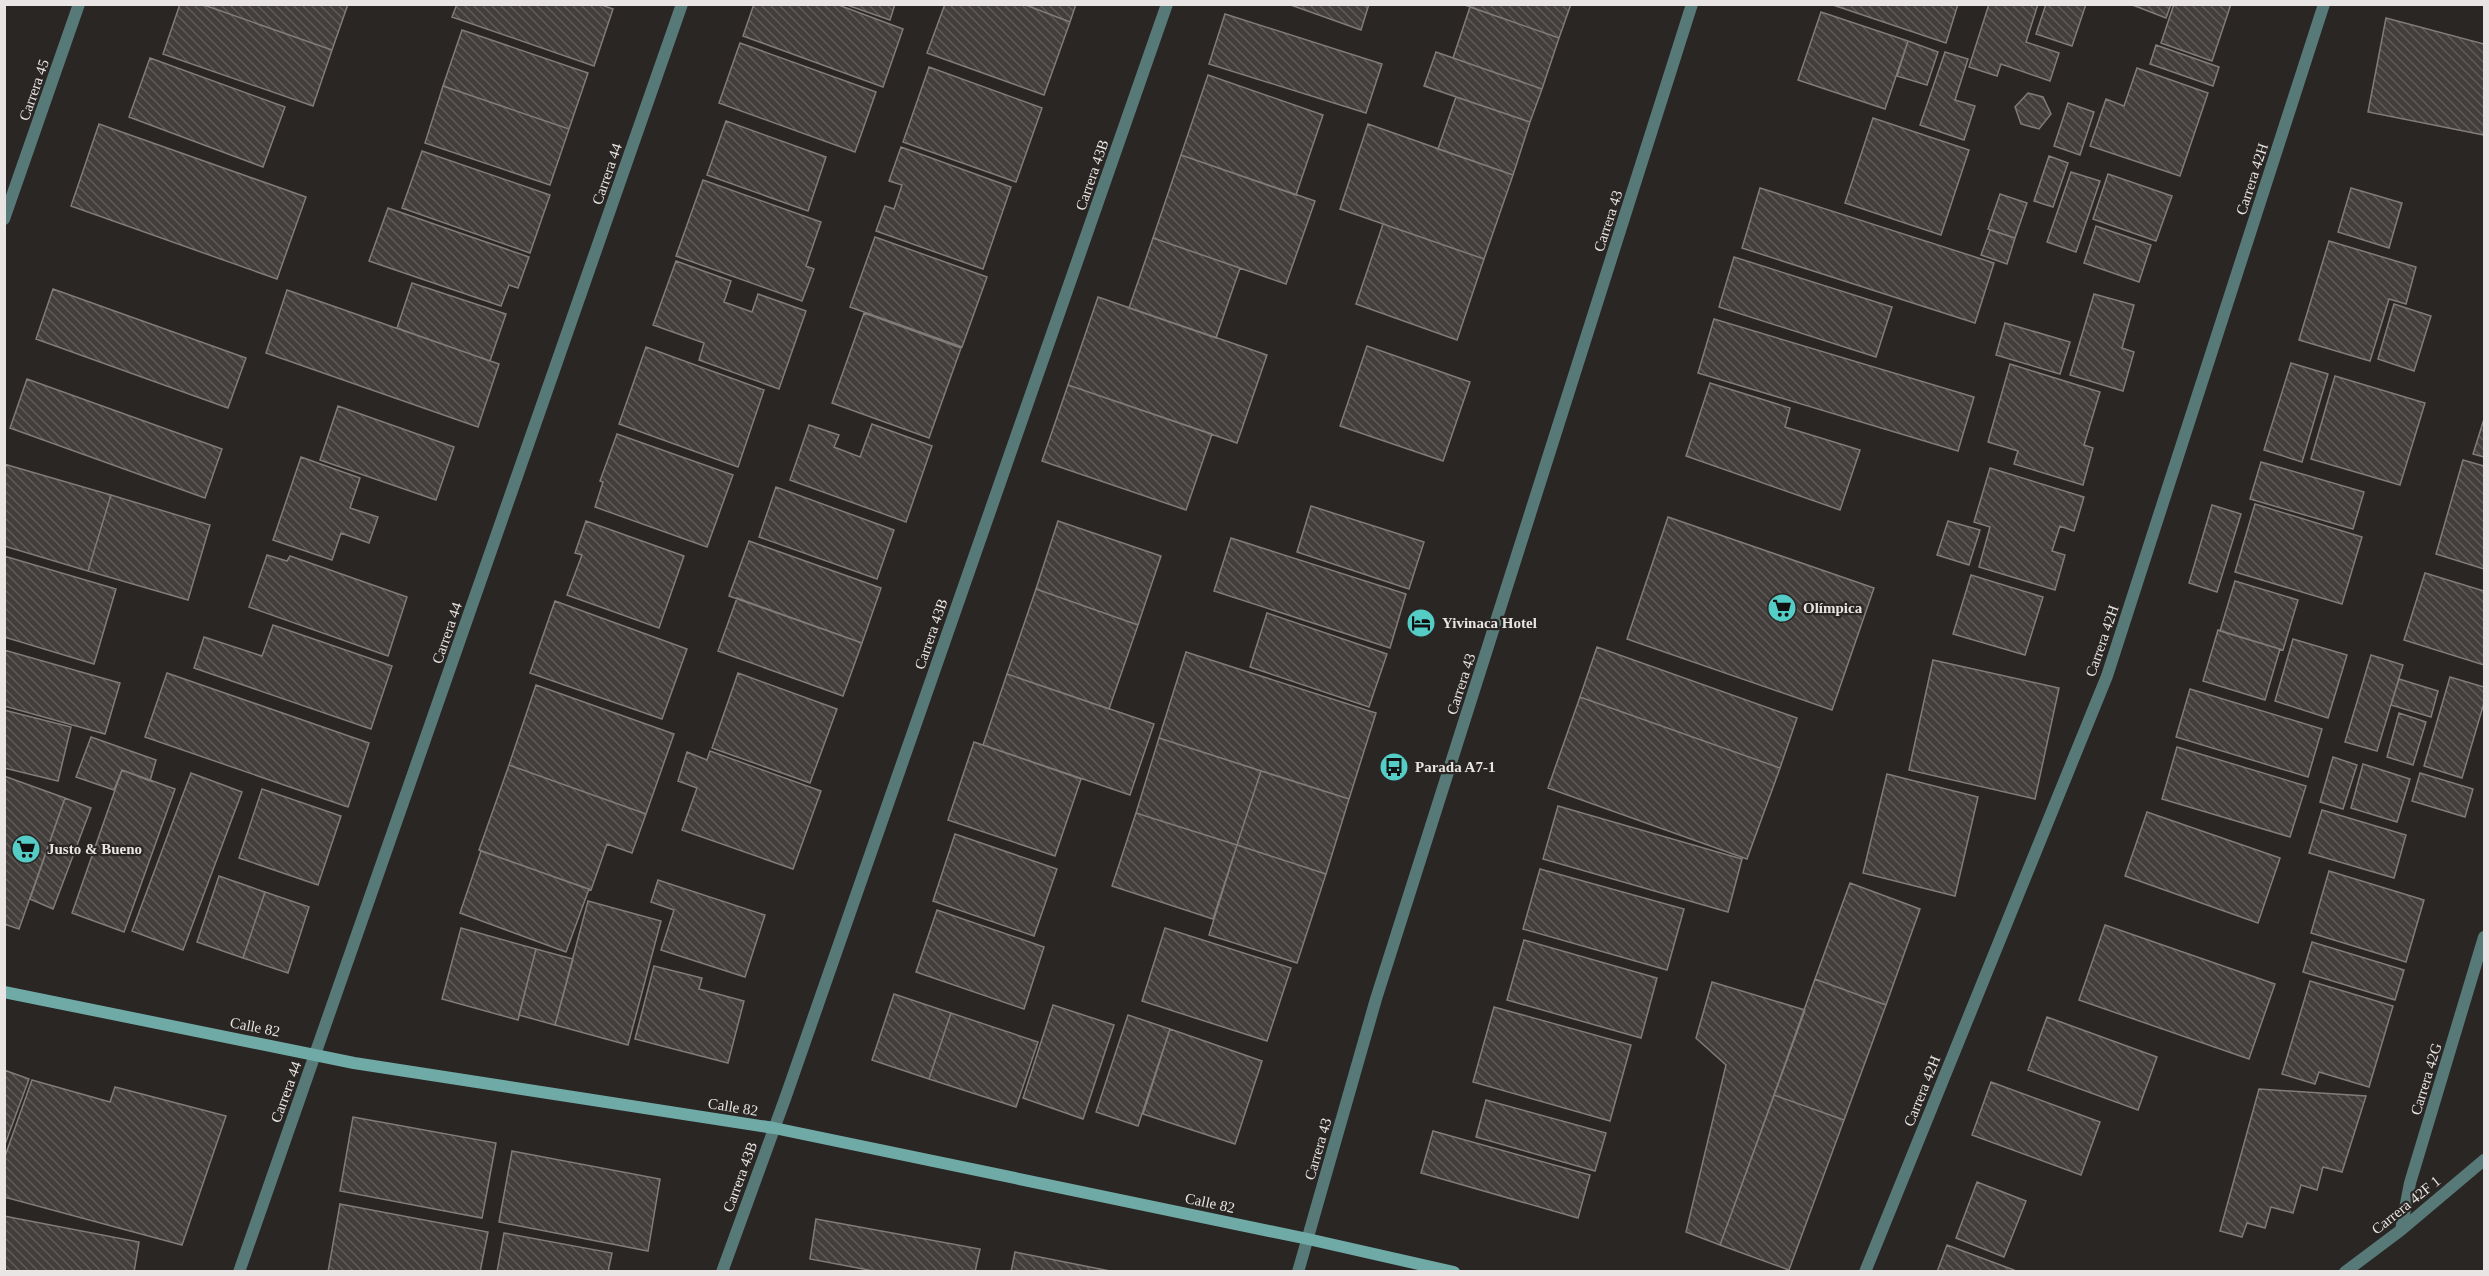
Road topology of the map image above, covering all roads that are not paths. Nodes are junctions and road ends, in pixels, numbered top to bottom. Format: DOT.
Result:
graph roads {
  1 [pos="79,4"];
  2 [pos="682,4"];
  3 [pos="1167,4"];
  4 [pos="1692,4"];
  5 [pos="2324,4"];
  6 [pos="4,219"];
  7 [pos="2484,937"];
  8 [pos="4,992"];
  9 [pos="315,1055"];
  10 [pos="774,1128"];
  11 [pos="2484,1160"];
  12 [pos="2401,1230"];
  13 [pos="1308,1239"];
  14 [pos="239,1272"];
  15 [pos="722,1272"];
  16 [pos="1298,1272"];
  17 [pos="1454,1272"];
  18 [pos="1864,1272"];
  19 [pos="2345,1272"];
  1 -- 6 [label="street, Carrera 45"];
  2 -- 9 [label="street, Carrera 44"];
  3 -- 10 [label="street, Carrera 43B"];
  4 -- 13 [label="street, Carrera 43"];
  5 -- 18 [label="street, Carrera 42H"];
  7 -- 12 [label="street, Carrera 42G"];
  8 -- 9 [label="main road, Calle 82"];
  9 -- 10 [label="main road, Calle 82"];
  9 -- 14 [label="street, Carrera 44"];
  10 -- 13 [label="main road, Calle 82"];
  10 -- 15 [label="street, Carrera 43B"];
  11 -- 12 [label="street, Carrera 42F 1"];
  12 -- 19 [label="street, Carrera 42F 1"];
  13 -- 16 [label="street, Carrera 43"];
  13 -- 17 [label="main road, Calle 82"];
}
